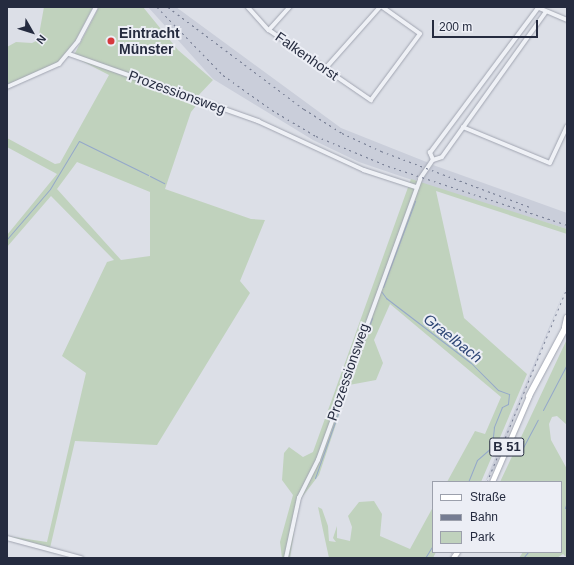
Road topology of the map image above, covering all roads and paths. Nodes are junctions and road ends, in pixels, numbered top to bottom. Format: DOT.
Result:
graph roads {
  1 [pos="96,7"];
  2 [pos="248,7"];
  3 [pos="290,7"];
  4 [pos="381,7"];
  5 [pos="538,7"];
  6 [pos="546,12"];
  7 [pos="567,20"];
  8 [pos="269,30"];
  9 [pos="69,54"];
  10 [pos="325,69"];
  11 [pos="7,87"];
  12 [pos="463,127"];
  13 [pos="567,127"];
  14 [pos="433,160"];
  15 [pos="416,187"];
  16 [pos="567,318"];
  17 [pos="566,326"];
  18 [pos="529,396"];
  19 [pos="492,481"];
  20 [pos="7,538"];
  21 [pos="81,558"];
  22 [pos="286,558"];
  1 -- 9 [label="street"];
  2 -- 8 [label="street, Falkenhorst"];
  3 -- 8 [label="street"];
  4 -- 10 [label="street"];
  4 -- 10 [label="street, Falkenhorst"];
  5 -- 6 [label="street"];
  5 -- 14 [label="street, Prozessionsweg"];
  6 -- 7 [label="street"];
  6 -- 12 [label="street, Prozessionsweg"];
  8 -- 10 [label="street, Falkenhorst"];
  9 -- 11 [label="street"];
  9 -- 15 [label="street, Prozessionsweg"];
  12 -- 13 [label="street"];
  12 -- 14 [label="street, Prozessionsweg"];
  14 -- 15 [label="street, Prozessionsweg"];
  15 -- 22 [label="street, Prozessionsweg"];
  16 -- 17 [label="highway"];
  17 -- 18 [label="highway, B 51"];
  18 -- 19 [label="main road, B 51"];
  20 -- 21 [label="street"];
}
